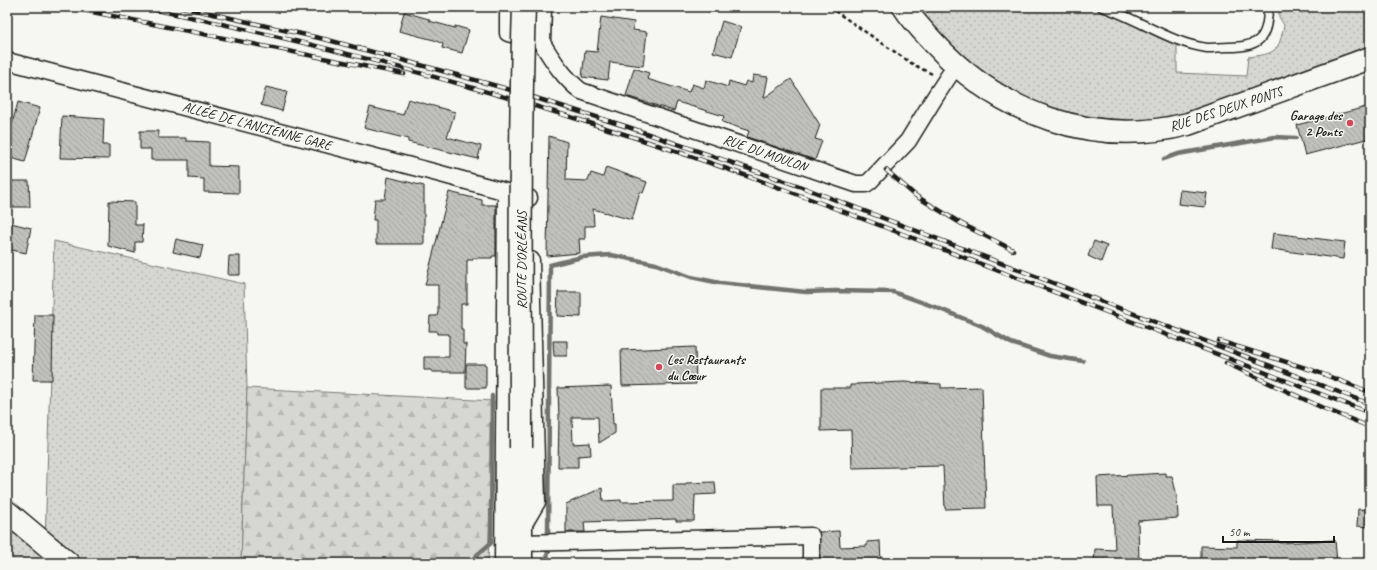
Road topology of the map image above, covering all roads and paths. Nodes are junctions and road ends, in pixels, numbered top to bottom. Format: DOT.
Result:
graph roads {
  1 [pos="508,7"];
  2 [pos="524,7"];
  3 [pos="543,7"];
  4 [pos="829,7"];
  5 [pos="904,7"];
  6 [pos="1102,7"];
  7 [pos="1268,7"];
  8 [pos="542,43"];
  9 [pos="1370,58"];
  10 [pos="7,61"];
  11 [pos="951,73"];
  12 [pos="506,192"];
  13 [pos="520,483"];
  14 [pos="7,512"];
  15 [pos="521,545"];
  16 [pos="68,563"];
  17 [pos="504,563"];
  18 [pos="811,563"];
  1 -- 8 [label="street"];
  2 -- 13 [label="main road, ROUTE D'ORLÉANS, bridge"];
  3 -- 8 [label="street"];
  4 -- 11 [label="path"];
  5 -- 11 [label="main road, RUE DES DEUX PONTS"];
  6 -- 7 [label="lane"];
  8 -- 11 [label="street, RUE DU MOULON"];
  9 -- 11 [label="main road, RUE DES DEUX PONTS"];
  10 -- 12 [label="street, ALLÉE DE L'ANCIENNE GARE"];
  12 -- 15 [label="street, ALLÉE DE L'ANCIENNE GARE"];
  12 -- 17 [label="street"];
  13 -- 15 [label="main road, ROUTE D'ORLÉANS"];
  13 -- 17 [label="main road, ROUTE D'ORLÉANS"];
  14 -- 16 [label="main road"];
  15 -- 18 [label="street"];
}
